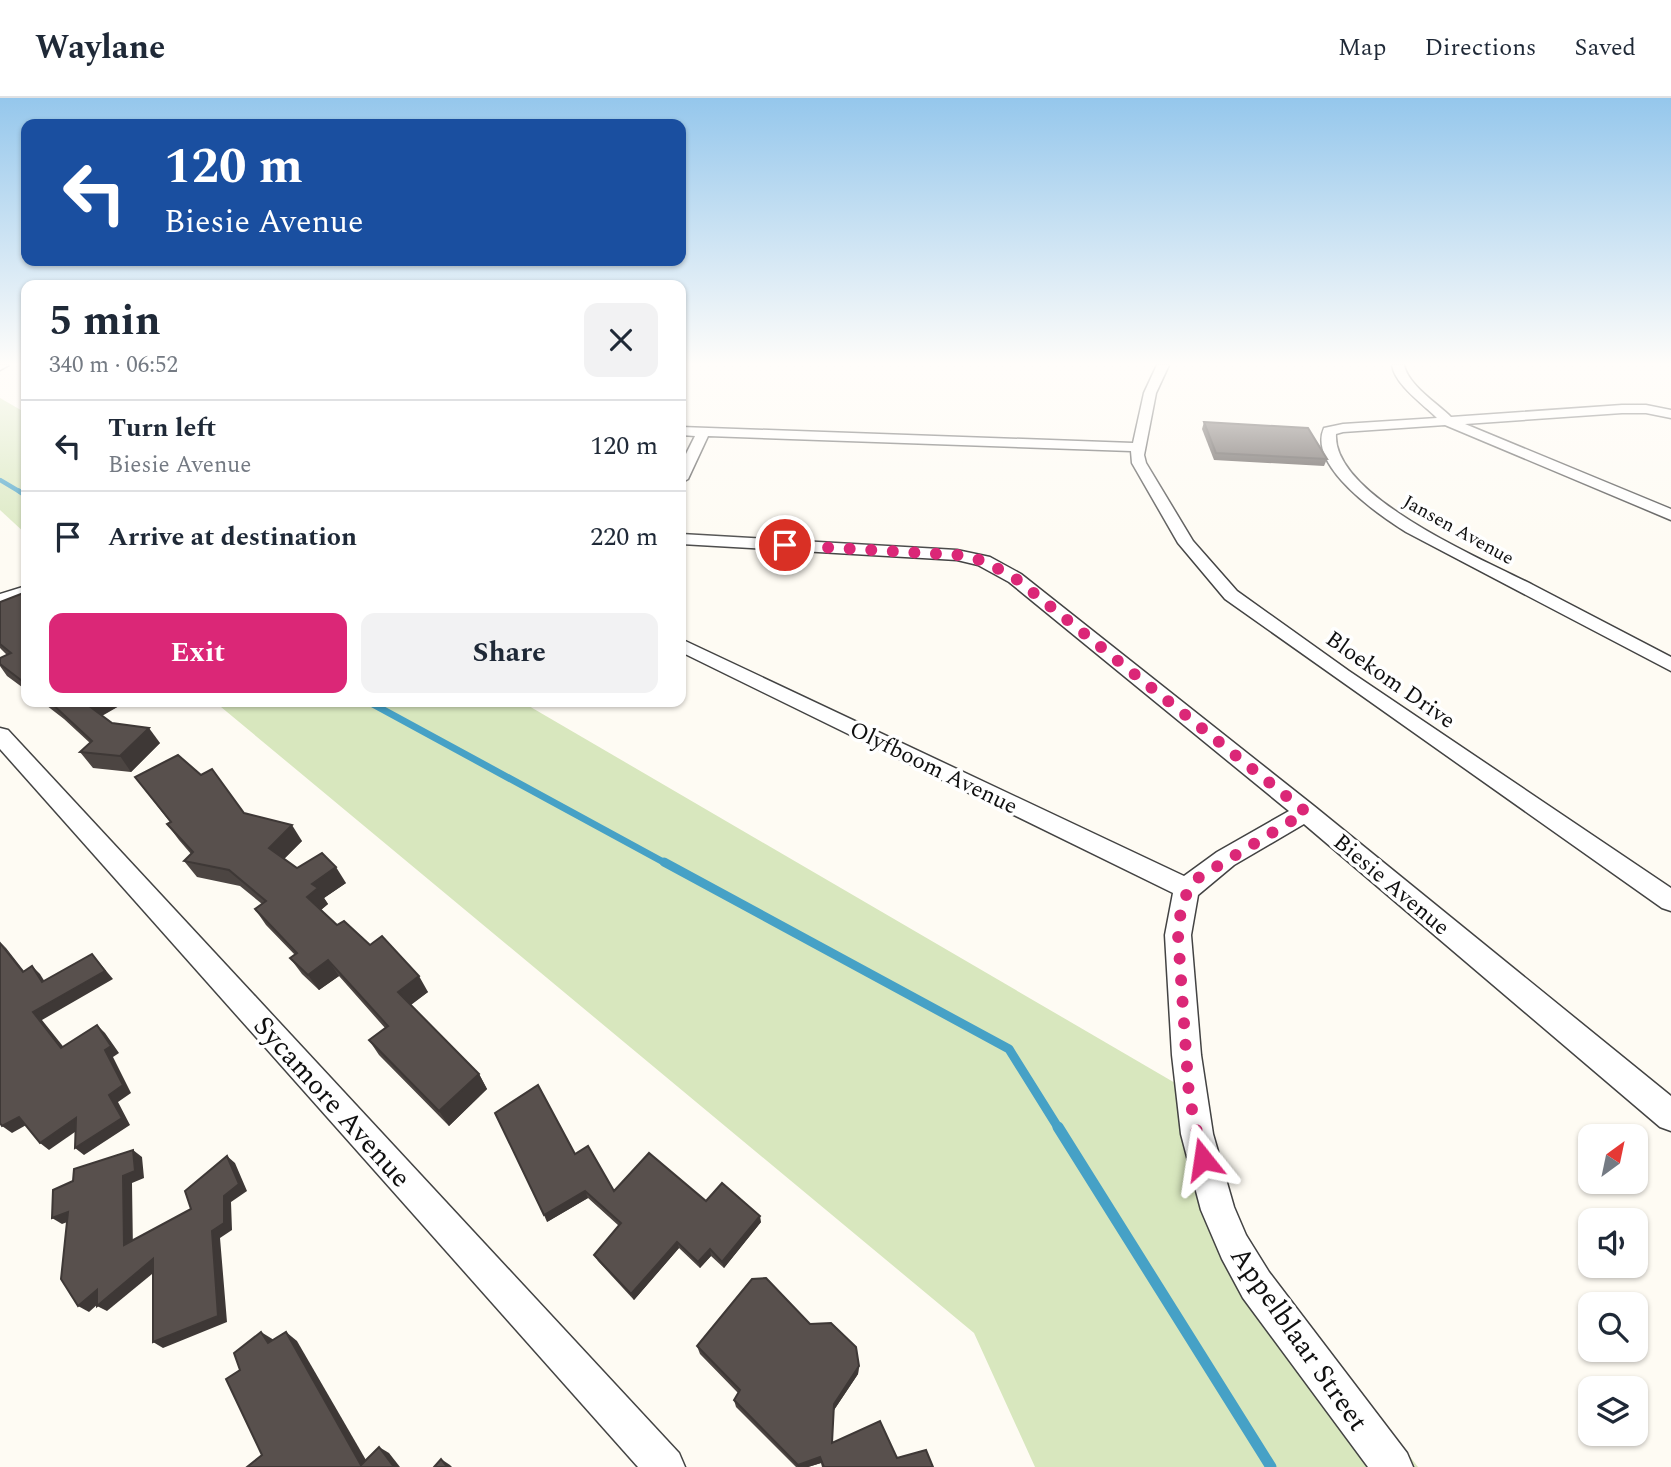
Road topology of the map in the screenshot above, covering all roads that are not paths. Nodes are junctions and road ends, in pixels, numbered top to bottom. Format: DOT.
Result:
graph roads {
  1 [pos="1143,429"];
  2 [pos="1337,429"];
  3 [pos="1465,429"];
  4 [pos="686,431"];
  5 [pos="704,431"];
  6 [pos="1139,447"];
  7 [pos="686,468"];
  8 [pos="1671,515"];
  9 [pos="686,539"];
  10 [pos="21,593"];
  11 [pos="0,600"];
  12 [pos="686,647"];
  13 [pos="1671,665"];
  14 [pos="0,735"];
  15 [pos="1306,812"];
  16 [pos="1188,889"];
  17 [pos="1671,901"];
  18 [pos="1671,1116"];
  19 [pos="665,1467"];
  20 [pos="1393,1467"];
  1 -- 6 [label="street"];
  2 -- 13 [label="street, Jansen Avenue"];
  3 -- 8 [label="street"];
  4 -- 5 [label="street"];
  5 -- 6 [label="street"];
  5 -- 7 [label="street"];
  6 -- 17 [label="street, Bloekom Drive"];
  9 -- 15 [label="street, Biesie Avenue"];
  10 -- 11 [label="street"];
  12 -- 16 [label="street, Olyfboom Avenue"];
  14 -- 19 [label="street, Sycamore Avenue"];
  15 -- 16 [label="street"];
  15 -- 18 [label="street, Biesie Avenue"];
  16 -- 20 [label="street, Appelblaar Street"];
}
